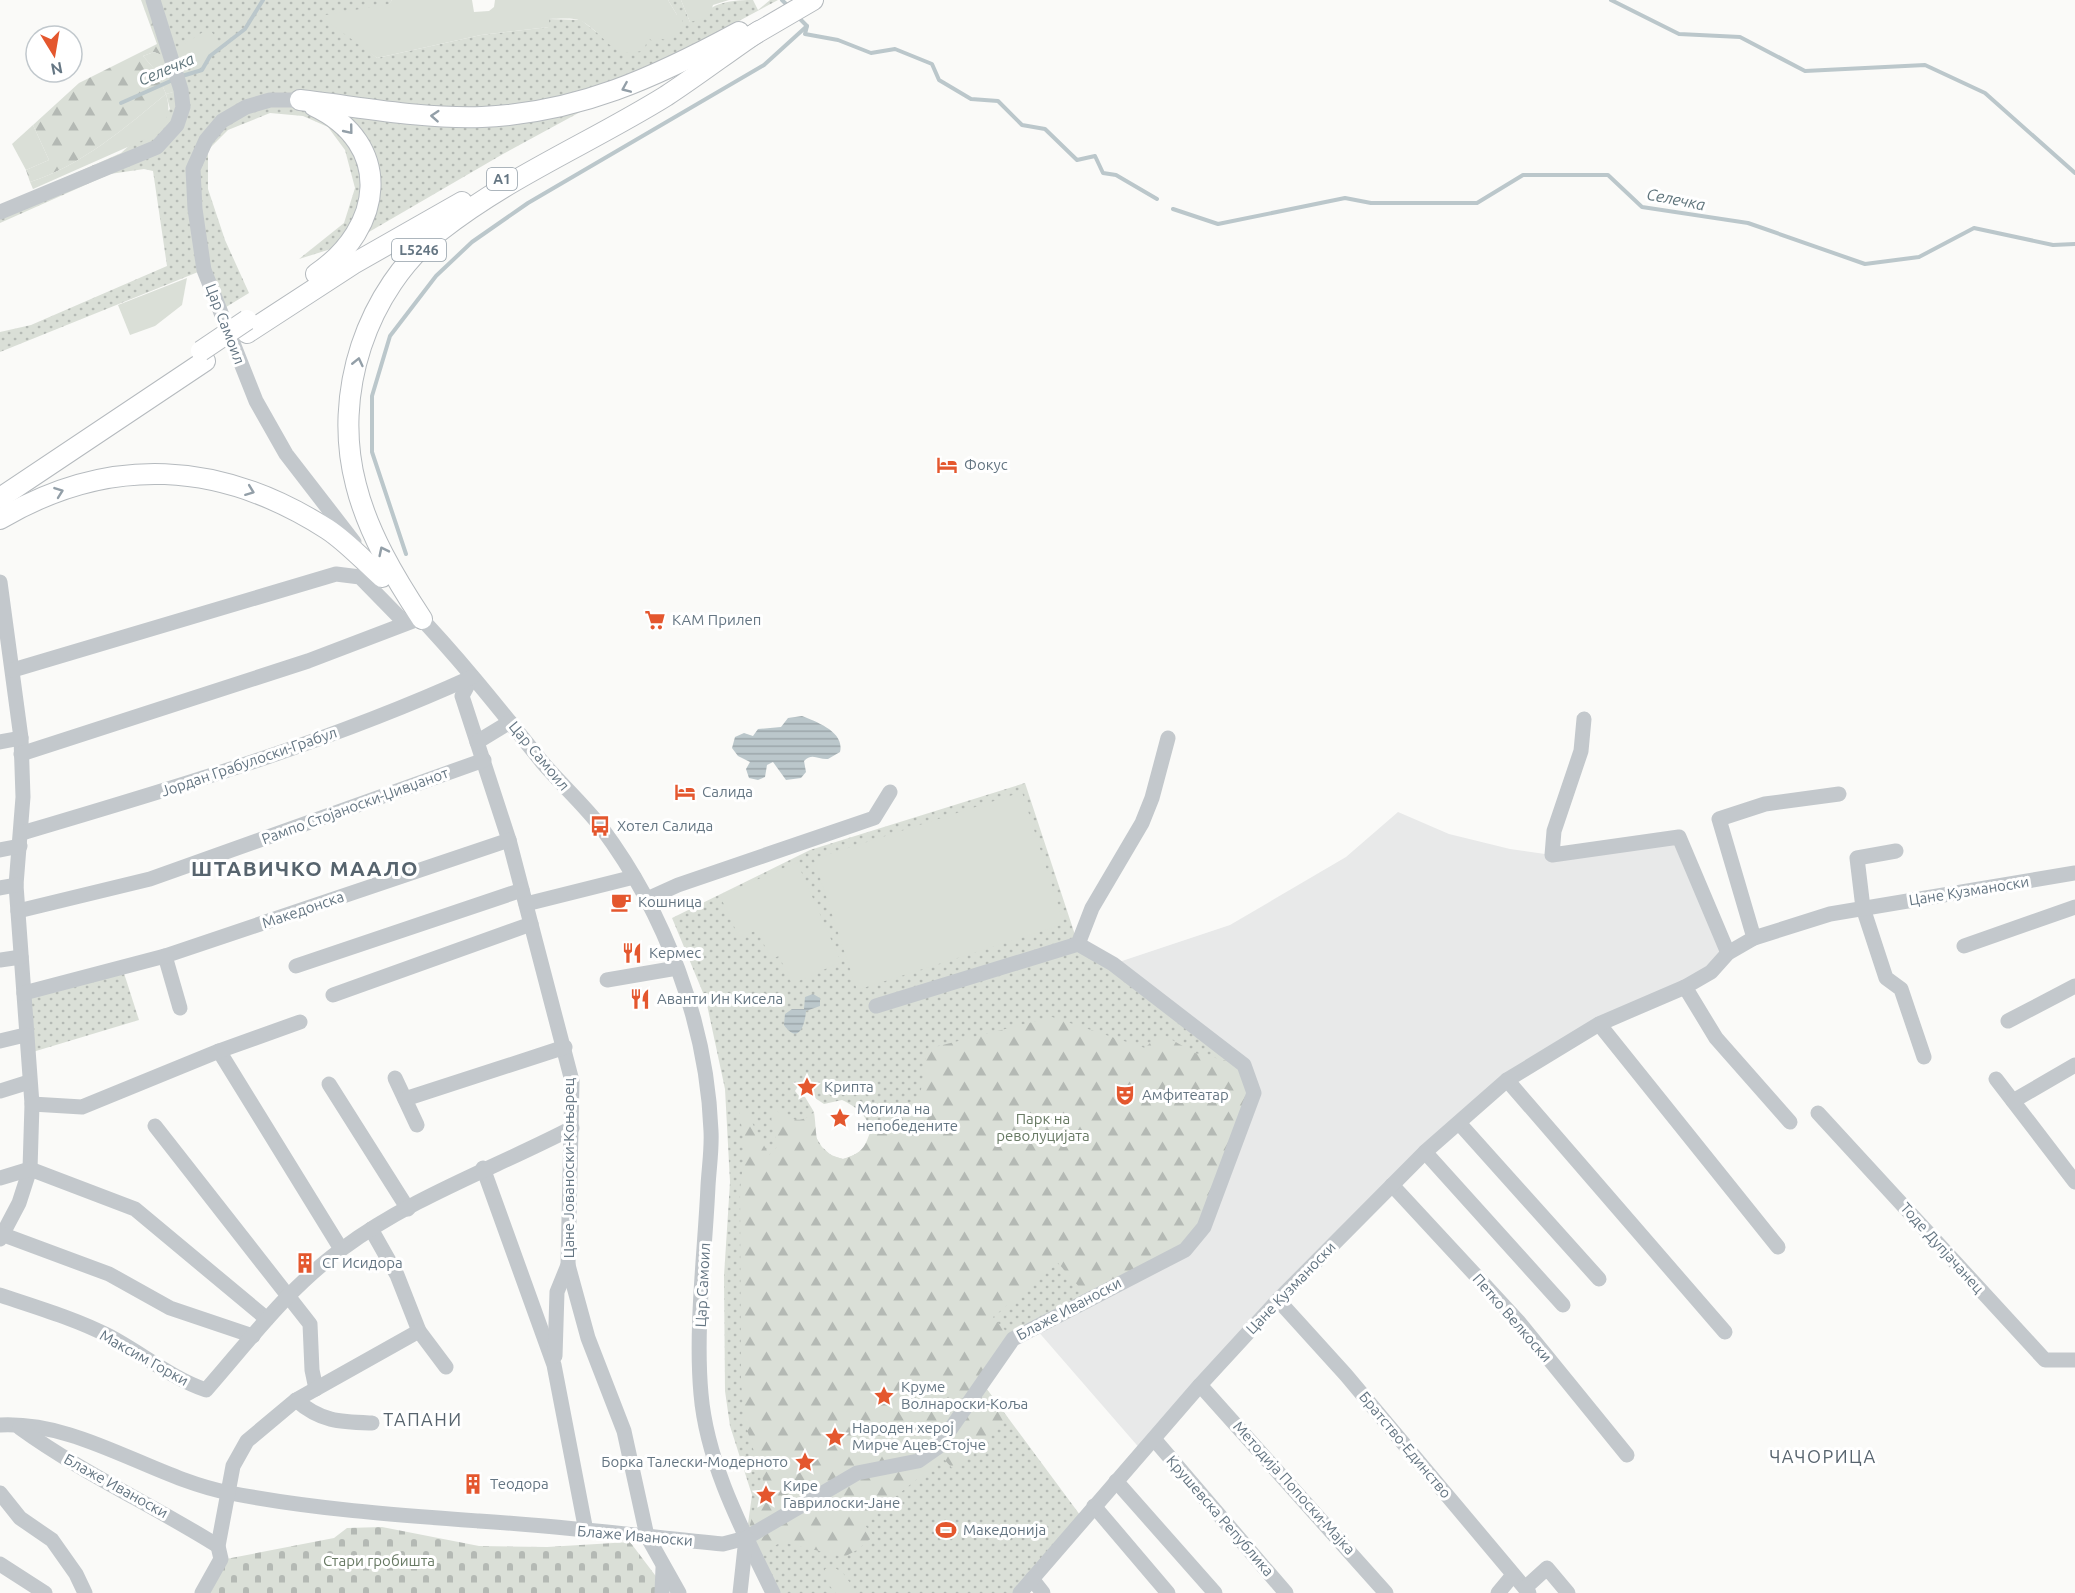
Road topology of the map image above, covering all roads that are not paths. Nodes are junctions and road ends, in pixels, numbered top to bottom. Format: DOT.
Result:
graph roads {
  1 [pos="153,0"];
  2 [pos="795,0"];
  3 [pos="813,0"];
  4 [pos="756,28"];
  5 [pos="300,100"];
  6 [pos="0,212"];
  7 [pos="247,326"];
  8 [pos="4,506"];
  9 [pos="382,577"];
  10 [pos="0,582"];
  11 [pos="413,621"];
  12 [pos="13,670"];
  13 [pos="472,677"];
  14 [pos="1584,719"];
  15 [pos="510,722"];
  16 [pos="21,738"];
  17 [pos="1168,738"];
  18 [pos="0,742"];
  19 [pos="477,742"];
  20 [pos="21,754"];
  21 [pos="484,760"];
  22 [pos="890,792"];
  23 [pos="1839,794"];
  24 [pos="21,840"];
  25 [pos="509,840"];
  26 [pos="0,850"];
  27 [pos="1896,851"];
  28 [pos="2075,873"];
  29 [pos="634,877"];
  30 [pos="16,885"];
  31 [pos="0,888"];
  32 [pos="524,897"];
  33 [pos="647,899"];
  34 [pos="2075,907"];
  35 [pos="1863,908"];
  36 [pos="18,911"];
  37 [pos="531,924"];
  38 [pos="1754,938"];
  39 [pos="1078,944"];
  40 [pos="1964,946"];
  41 [pos="1728,952"];
  42 [pos="165,956"];
  43 [pos="21,957"];
  44 [pos="0,960"];
  45 [pos="296,966"];
  46 [pos="677,968"];
  47 [pos="607,980"];
  48 [pos="2075,986"];
  49 [pos="1685,987"];
  50 [pos="24,993"];
  51 [pos="333,995"];
  52 [pos="876,1006"];
  53 [pos="180,1008"];
  54 [pos="2008,1021"];
  55 [pos="300,1022"];
  56 [pos="1599,1024"];
  57 [pos="25,1035"];
  58 [pos="0,1041"];
  59 [pos="565,1047"];
  60 [pos="219,1051"];
  61 [pos="1924,1058"];
  62 [pos="2075,1065"];
  63 [pos="395,1078"];
  64 [pos="1996,1079"];
  65 [pos="1507,1080"];
  66 [pos="29,1082"];
  67 [pos="329,1084"];
  68 [pos="0,1091"];
  69 [pos="405,1099"];
  70 [pos="2013,1101"];
  71 [pos="32,1104"];
  72 [pos="1818,1113"];
  73 [pos="1790,1122"];
  74 [pos="1459,1123"];
  75 [pos="417,1125"];
  76 [pos="155,1126"];
  77 [pos="572,1128"];
  78 [pos="1425,1152"];
  79 [pos="483,1168"];
  80 [pos="30,1169"];
  81 [pos="0,1178"];
  82 [pos="2075,1182"];
  83 [pos="1392,1185"];
  84 [pos="408,1209"];
  85 [pos="371,1229"];
  86 [pos="2,1237"];
  87 [pos="1778,1247"];
  88 [pos="340,1250"];
  89 [pos="568,1265"];
  90 [pos="1599,1279"];
  91 [pos="0,1295"];
  92 [pos="286,1296"];
  93 [pos="1278,1300"];
  94 [pos="1563,1305"];
  95 [pos="267,1319"];
  96 [pos="419,1331"];
  97 [pos="1725,1332"];
  98 [pos="253,1336"];
  99 [pos="2075,1360"];
  100 [pos="554,1365"];
  101 [pos="446,1367"];
  102 [pos="1200,1385"];
  103 [pos="316,1389"];
  104 [pos="296,1400"];
  105 [pos="372,1423"];
  106 [pos="8,1425"];
  107 [pos="1154,1438"];
  108 [pos="1627,1455"];
  109 [pos="1116,1481"];
  110 [pos="0,1493"];
  111 [pos="229,1493"];
  112 [pos="1094,1506"];
  113 [pos="586,1531"];
  114 [pos="647,1536"];
  115 [pos="746,1538"];
  116 [pos="218,1546"];
  117 [pos="0,1564"];
  118 [pos="663,1568"];
  119 [pos="1514,1575"];
  120 [pos="1032,1579"];
  121 [pos="1527,1591"];
  122 [pos="45,1593"];
  123 [pos="85,1593"];
  124 [pos="202,1593"];
  125 [pos="662,1593"];
  126 [pos="679,1593"];
  127 [pos="740,1593"];
  128 [pos="773,1593"];
  129 [pos="1020,1593"];
  130 [pos="1043,1593"];
  131 [pos="1168,1593"];
  132 [pos="1215,1593"];
  133 [pos="1286,1593"];
  134 [pos="1386,1593"];
  135 [pos="1498,1593"];
  136 [pos="1568,1593"];
  1 -- 6 [label="street"];
  2 -- 4 [label="main road, L5246"];
  3 -- 4 [label="main road, A1"];
  4 -- 5 [label="main road, L5246, one-way"];
  4 -- 7 [label="main road, A1"];
  11 -- 4 [label="main road, L5246, one-way"];
  5 -- 7 [label="main road, L5246, one-way"];
  5 -- 9 [label="street, Цар Самоил / L5246"];
  7 -- 8 [label="main road, A1"];
  8 -- 9 [label="main road, L5246, one-way"];
  9 -- 11 [label="street, L5246"];
  10 -- 12 [label="street"];
  11 -- 12 [label="street"];
  11 -- 13 [label="street, Цар Самоил / L5246"];
  11 -- 20 [label="street"];
  12 -- 16 [label="street"];
  13 -- 15 [label="street, Цар Самоил / L5246"];
  13 -- 19 [label="street, Цане Јованоски-Коњарец"];
  13 -- 24 [label="street, Јордан Грабулоски-Грабул"];
  14 -- 41 [label="street"];
  15 -- 19 [label="street"];
  15 -- 29 [label="street, Цар Самоил / L5246"];
  16 -- 18 [label="street"];
  16 -- 20 [label="street"];
  17 -- 39 [label="street"];
  19 -- 21 [label="street, Цане Јованоски-Коњарец"];
  20 -- 24 [label="street"];
  21 -- 25 [label="street, Цане Јованоски-Коњарец"];
  21 -- 36 [label="street, Рампо Стојаноски-Џивџанот"];
  22 -- 33 [label="street"];
  23 -- 38 [label="street"];
  24 -- 26 [label="street, Јордан Грабулоски-Грабул"];
  24 -- 30 [label="street"];
  25 -- 32 [label="street, Цане Јованоски-Коњарец"];
  25 -- 42 [label="street, Македонска"];
  27 -- 35 [label="street"];
  28 -- 35 [label="street, Цане Кузманоски"];
  29 -- 32 [label="street"];
  29 -- 33 [label="street, Цар Самоил / L5246"];
  30 -- 31 [label="street"];
  30 -- 36 [label="street"];
  32 -- 37 [label="street, Цане Јованоски-Коњарец"];
  32 -- 45 [label="street"];
  33 -- 46 [label="street, Цар Самоил / L5246"];
  34 -- 40 [label="street"];
  35 -- 38 [label="street, Цане Кузманоски"];
  35 -- 61 [label="street"];
  36 -- 43 [label="street"];
  37 -- 51 [label="street"];
  37 -- 59 [label="street, Цане Јованоски-Коњарец"];
  38 -- 41 [label="street, Цане Кузманоски"];
  39 -- 52 [label="street"];
  39 -- 115 [label="street, Блаже Иваноски"];
  41 -- 49 [label="street, Цане Кузманоски"];
  42 -- 50 [label="street, Македонска"];
  42 -- 53 [label="street"];
  43 -- 44 [label="street"];
  43 -- 50 [label="street"];
  46 -- 47 [label="street"];
  46 -- 115 [label="street, Цар Самоил / L5246"];
  48 -- 54 [label="street"];
  49 -- 56 [label="street, Цане Кузманоски"];
  49 -- 73 [label="street"];
  50 -- 57 [label="street"];
  55 -- 60 [label="street"];
  56 -- 65 [label="street, Цане Кузманоски"];
  56 -- 87 [label="street"];
  57 -- 58 [label="street"];
  57 -- 66 [label="street"];
  59 -- 69 [label="street"];
  59 -- 77 [label="street, Цане Јованоски-Коњарец"];
  60 -- 71 [label="street"];
  60 -- 88 [label="street"];
  62 -- 70 [label="street"];
  63 -- 69 [label="street"];
  64 -- 70 [label="street"];
  65 -- 74 [label="street, Цане Кузманоски"];
  65 -- 97 [label="street"];
  66 -- 68 [label="street"];
  66 -- 71 [label="street"];
  67 -- 84 [label="street"];
  69 -- 75 [label="street"];
  70 -- 82 [label="street"];
  71 -- 80 [label="street"];
  72 -- 99 [label="street, Тоде Дупјачанец"];
  74 -- 78 [label="street, Цане Кузманоски"];
  74 -- 90 [label="street"];
  76 -- 92 [label="street"];
  77 -- 79 [label="street, Максим Горки"];
  77 -- 89 [label="street, Цане Јованоски-Коњарец"];
  78 -- 83 [label="street, Цане Кузманоски"];
  78 -- 94 [label="street"];
  79 -- 84 [label="street, Максим Горки"];
  79 -- 100 [label="street"];
  80 -- 81 [label="street"];
  80 -- 86 [label="street"];
  80 -- 95 [label="street"];
  83 -- 93 [label="street, Цане Кузманоски"];
  83 -- 108 [label="street, Петко Велкоски"];
  84 -- 85 [label="street, Максим Горки"];
  85 -- 88 [label="street, Максим Горки"];
  85 -- 96 [label="street"];
  86 -- 98 [label="street"];
  88 -- 92 [label="street, Максим Горки"];
  89 -- 100 [label="street"];
  89 -- 114 [label="street, Цане Јованоски-Коњарец"];
  91 -- 98 [label="street, Максим Горки"];
  92 -- 95 [label="street, Максим Горки"];
  92 -- 103 [label="street"];
  93 -- 102 [label="street, Цане Кузманоски"];
  93 -- 119 [label="street, Братство-Единство"];
  95 -- 98 [label="street, Максим Горки"];
  96 -- 101 [label="street"];
  96 -- 103 [label="street"];
  100 -- 113 [label="street"];
  102 -- 107 [label="street, Цане Кузманоски"];
  102 -- 134 [label="street, Методија Попоски-Мајка"];
  103 -- 104 [label="street"];
  104 -- 105 [label="street"];
  104 -- 111 [label="street"];
  106 -- 111 [label="street, Блаже Иваноски"];
  106 -- 116 [label="street, Блаже Иваноски"];
  107 -- 109 [label="street, Цане Кузманоски"];
  107 -- 133 [label="street, Крушевска Република"];
  109 -- 112 [label="street, Цане Кузманоски"];
  109 -- 132 [label="street"];
  110 -- 123 [label="street"];
  111 -- 113 [label="street, Блаже Иваноски"];
  111 -- 116 [label="street"];
  112 -- 120 [label="street, Цане Кузманоски"];
  112 -- 131 [label="street"];
  113 -- 114 [label="street, Блаже Иваноски"];
  114 -- 115 [label="street, Блаже Иваноски"];
  114 -- 118 [label="street, Цане Јованоски-Коњарец"];
  115 -- 127 [label="street"];
  115 -- 128 [label="street, Цар Самоил / L5246"];
  116 -- 124 [label="street"];
  117 -- 122 [label="street"];
  118 -- 125 [label="street"];
  118 -- 126 [label="street, Цане Јованоски-Коњарец"];
  119 -- 121 [label="street, Братство-Единство"];
  119 -- 135 [label="street"];
  120 -- 129 [label="street, Цане Кузманоски"];
  120 -- 130 [label="street"];
  121 -- 136 [label="street"];
}
